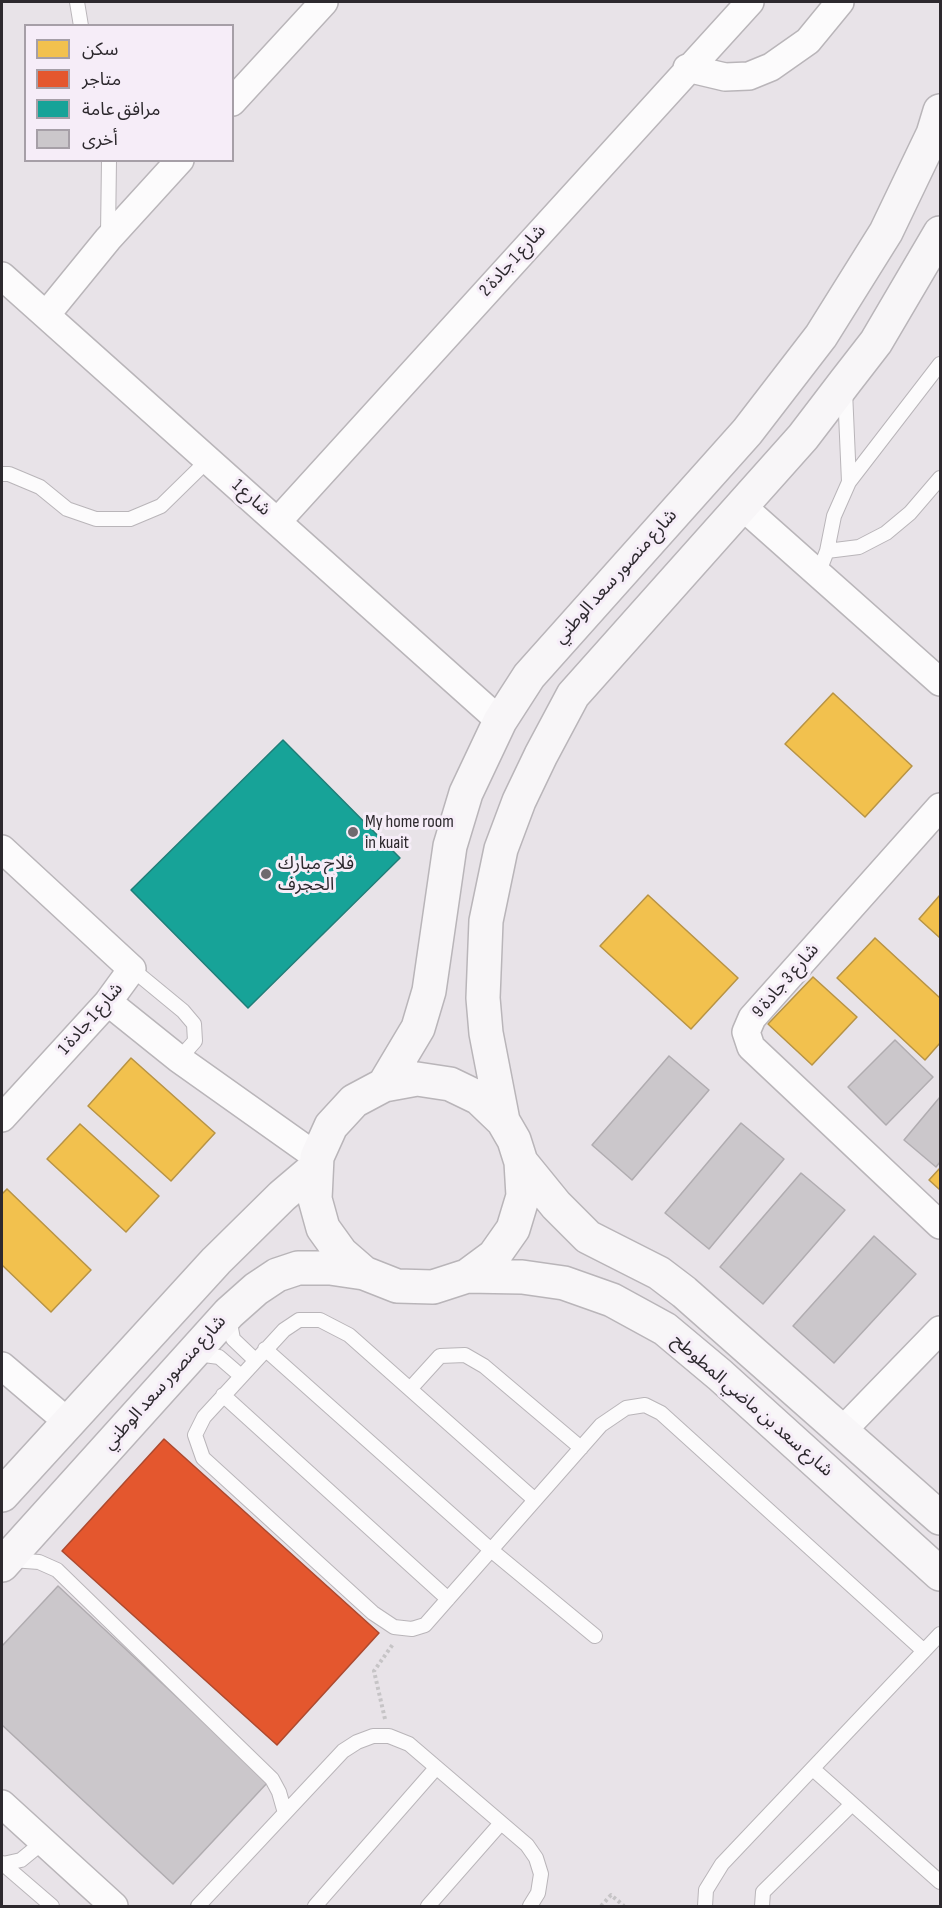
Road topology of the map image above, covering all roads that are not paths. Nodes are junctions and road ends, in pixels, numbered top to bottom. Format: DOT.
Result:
graph roads {
  1 [pos="77,2"];
  2 [pos="324,2"];
  3 [pos="750,2"];
  4 [pos="840,2"];
  5 [pos="81,24"];
  6 [pos="687,68"];
  7 [pos="234,100"];
  8 [pos="940,111"];
  9 [pos="109,162"];
  10 [pos="178,162"];
  11 [pos="940,233"];
  12 [pos="108,239"];
  13 [pos="2,276"];
  14 [pos="46,315"];
  15 [pos="940,364"];
  16 [pos="845,382"];
  17 [pos="209,459"];
  18 [pos="2,474"];
  19 [pos="940,478"];
  20 [pos="849,482"];
  21 [pos="742,506"];
  22 [pos="278,521"];
  23 [pos="823,562"];
  24 [pos="940,682"];
  25 [pos="500,721"];
  26 [pos="940,807"];
  27 [pos="2,849"];
  28 [pos="132,969"];
  29 [pos="108,1002"];
  30 [pos="178,1059"];
  31 [pos="384,1085"];
  32 [pos="2,1118"];
  33 [pos="502,1121"];
  34 [pos="316,1162"];
  35 [pos="521,1162"];
  36 [pos="940,1225"];
  37 [pos="364,1273"];
  38 [pos="467,1276"];
  39 [pos="229,1313"];
  40 [pos="940,1330"];
  41 [pos="265,1349"];
  42 [pos="192,1354"];
  43 [pos="255,1360"];
  44 [pos="2,1366"];
  45 [pos="241,1376"];
  46 [pos="410,1389"];
  47 [pos="223,1395"];
  48 [pos="69,1423"];
  49 [pos="843,1430"];
  50 [pos="581,1448"];
  51 [pos="2,1495"];
  52 [pos="535,1500"];
  53 [pos="940,1518"];
  54 [pos="491,1550"];
  55 [pos="3,1564"];
  56 [pos="940,1575"];
  57 [pos="448,1599"];
  58 [pos="940,1634"];
  59 [pos="595,1636"];
  60 [pos="924,1651"];
  61 [pos="436,1768"];
  62 [pos="813,1768"];
  63 [pos="2,1804"];
  64 [pos="852,1804"];
  65 [pos="285,1813"];
  66 [pos="501,1823"];
  67 [pos="43,1842"];
  68 [pos="2,1864"];
  69 [pos="940,1882"];
  70 [pos="52,1906"];
  71 [pos="114,1906"];
  72 [pos="198,1906"];
  73 [pos="315,1906"];
  74 [pos="428,1906"];
  75 [pos="530,1906"];
  76 [pos="705,1906"];
  77 [pos="762,1906"];
  1 -- 5 [label="lane"];
  2 -- 7 [label="street"];
  3 -- 6 [label="street, شارع 1 جادة 2"];
  4 -- 6 [label="street"];
  6 -- 22 [label="street, شارع 1 جادة 2"];
  8 -- 25 [label="street, شارع منصور سعد الوطني"];
  9 -- 12 [label="lane"];
  10 -- 12 [label="street"];
  11 -- 16 [label="street"];
  12 -- 14 [label="street"];
  13 -- 14 [label="street, شارع 1"];
  14 -- 17 [label="street, شارع 1"];
  15 -- 20 [label="lane"];
  16 -- 20 [label="lane"];
  16 -- 21 [label="street"];
  17 -- 18 [label="lane"];
  17 -- 22 [label="street, شارع 1"];
  19 -- 23 [label="lane"];
  20 -- 23 [label="lane"];
  21 -- 23 [label="street"];
  21 -- 33 [label="street"];
  22 -- 25 [label="street, شارع 1"];
  23 -- 24 [label="street"];
  25 -- 31 [label="street, شارع منصور سعد الوطني"];
  26 -- 36 [label="street, شارع 3 جادة 9"];
  27 -- 28 [label="street, شارع 1 جادة 1"];
  28 -- 29 [label="street, شارع 1 جادة 1"];
  28 -- 30 [label="lane"];
  29 -- 30 [label="street"];
  29 -- 32 [label="street, شارع 1 جادة 1"];
  30 -- 34 [label="street"];
  31 -- 33 [label="street"];
  31 -- 34 [label="street"];
  33 -- 35 [label="street"];
  34 -- 37 [label="street"];
  34 -- 48 [label="street"];
  35 -- 38 [label="street"];
  35 -- 49 [label="street"];
  37 -- 38 [label="street"];
  37 -- 39 [label="street, شارع منصور سعد الوطني"];
  38 -- 56 [label="street, شارع سعد بن ماضي المطوطح"];
  39 -- 42 [label="street, شارع منصور سعد الوطني"];
  39 -- 43 [label="lane"];
  40 -- 49 [label="street"];
  41 -- 43 [label="lane"];
  41 -- 46 [label="lane"];
  41 -- 54 [label="lane"];
  42 -- 45 [label="lane"];
  42 -- 55 [label="street, شارع منصور سعد الوطني"];
  43 -- 45 [label="lane"];
  44 -- 48 [label="street"];
  45 -- 47 [label="lane"];
  46 -- 50 [label="lane"];
  46 -- 52 [label="lane"];
  47 -- 57 [label="lane"];
  47 -- 57 [label="lane"];
  48 -- 51 [label="street"];
  49 -- 53 [label="street"];
  50 -- 52 [label="lane"];
  50 -- 60 [label="lane"];
  52 -- 54 [label="lane"];
  54 -- 57 [label="lane"];
  54 -- 59 [label="lane"];
  55 -- 65 [label="lane"];
  58 -- 60 [label="lane"];
  60 -- 62 [label="lane"];
  61 -- 65 [label="lane"];
  61 -- 66 [label="lane"];
  61 -- 73 [label="lane"];
  62 -- 64 [label="lane"];
  62 -- 76 [label="lane"];
  63 -- 67 [label="street"];
  64 -- 69 [label="lane"];
  64 -- 77 [label="lane"];
  65 -- 72 [label="lane"];
  66 -- 74 [label="lane"];
  66 -- 75 [label="lane"];
  67 -- 68 [label="lane"];
  67 -- 71 [label="street"];
  68 -- 70 [label="lane"];
}
